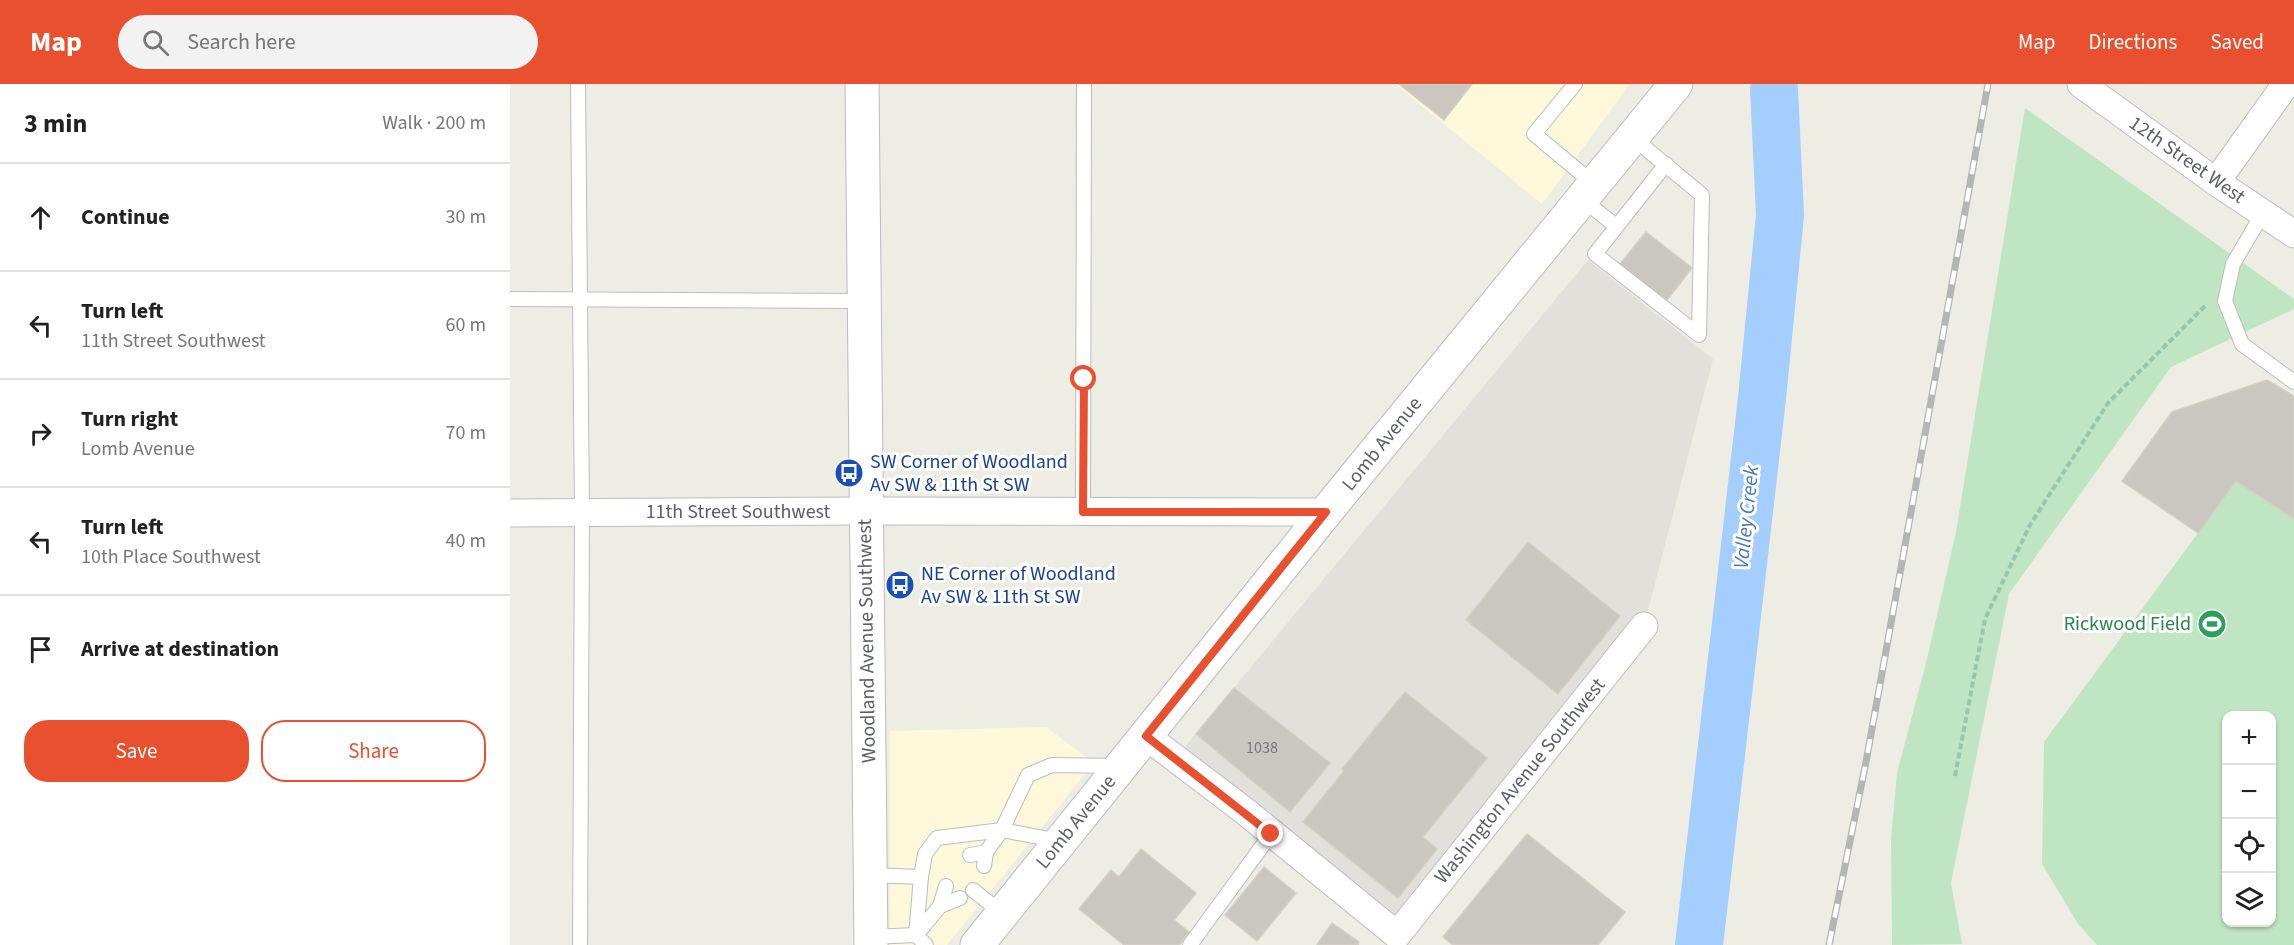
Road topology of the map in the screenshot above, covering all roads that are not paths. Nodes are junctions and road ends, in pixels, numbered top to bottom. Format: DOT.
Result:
graph roads {
  1 [pos="578,84"];
  2 [pos="862,84"];
  3 [pos="1084,84"];
  4 [pos="1575,84"];
  5 [pos="1676,84"];
  6 [pos="2081,84"];
  7 [pos="2286,84"];
  8 [pos="1632,137"];
  9 [pos="1666,165"];
  10 [pos="2216,182"];
  11 [pos="1588,192"];
  12 [pos="2263,213"];
  13 [pos="1616,226"];
  14 [pos="2294,234"];
  15 [pos="510,300"];
  16 [pos="579,300"];
  17 [pos="863,300"];
  18 [pos="2294,382"];
  19 [pos="865,511"];
  20 [pos="1083,512"];
  21 [pos="1326,512"];
  22 [pos="510,513"];
  23 [pos="582,513"];
  24 [pos="1644,626"];
  25 [pos="1146,736"];
  26 [pos="1121,766"];
  27 [pos="1002,830"];
  28 [pos="1271,834"];
  29 [pos="1060,841"];
  30 [pos="986,852"];
  31 [pos="970,855"];
  32 [pos="984,866"];
  33 [pos="870,875"];
  34 [pos="921,877"];
  35 [pos="946,886"];
  36 [pos="973,890"];
  37 [pos="960,898"];
  38 [pos="940,906"];
  39 [pos="1003,914"];
  40 [pos="916,935"];
  41 [pos="871,941"];
  42 [pos="580,945"];
  43 [pos="926,945"];
  44 [pos="977,945"];
  45 [pos="1190,945"];
  1 -- 16 [label="lane"];
  2 -- 17 [label="main road, Woodland Avenue Southwest"];
  3 -- 20 [label="lane"];
  4 -- 11 [label="lane"];
  5 -- 8 [label="main road, Lomb Avenue"];
  6 -- 10 [label="street, 12th Street West"];
  7 -- 10 [label="street"];
  8 -- 9 [label="lane"];
  8 -- 11 [label="main road, Lomb Avenue"];
  9 -- 13 [label="lane"];
  9 -- 13 [label="lane"];
  10 -- 12 [label="street, 12th Street West"];
  11 -- 13 [label="lane"];
  11 -- 21 [label="main road, Lomb Avenue"];
  12 -- 14 [label="street, 12th Street West"];
  12 -- 18 [label="lane"];
  15 -- 16 [label="lane"];
  16 -- 17 [label="lane"];
  16 -- 23 [label="lane"];
  17 -- 19 [label="main road, Woodland Avenue Southwest"];
  19 -- 20 [label="street, 11th Street Southwest"];
  19 -- 23 [label="street, 11th Street Southwest"];
  19 -- 33 [label="main road, Woodland Avenue Southwest"];
  20 -- 21 [label="street, 11th Street Southwest"];
  21 -- 25 [label="main road, Lomb Avenue"];
  22 -- 23 [label="street, 11th Street Southwest"];
  23 -- 42 [label="lane"];
  24 -- 28 [label="street, Washington Avenue Southwest"];
  25 -- 26 [label="main road, Lomb Avenue"];
  25 -- 28 [label="street"];
  26 -- 27 [label="lane"];
  26 -- 29 [label="main road, Lomb Avenue"];
  27 -- 29 [label="lane"];
  27 -- 30 [label="lane"];
  27 -- 34 [label="lane"];
  28 -- 45 [label="lane"];
  29 -- 39 [label="main road, Lomb Avenue"];
  30 -- 31 [label="lane"];
  30 -- 32 [label="lane"];
  33 -- 34 [label="lane"];
  33 -- 41 [label="main road, Woodland Avenue Southwest"];
  34 -- 40 [label="lane"];
  35 -- 38 [label="lane"];
  36 -- 39 [label="lane"];
  37 -- 38 [label="lane"];
  38 -- 40 [label="lane"];
  39 -- 44 [label="main road, Lomb Avenue"];
  40 -- 41 [label="lane"];
  40 -- 43 [label="lane"];
}
